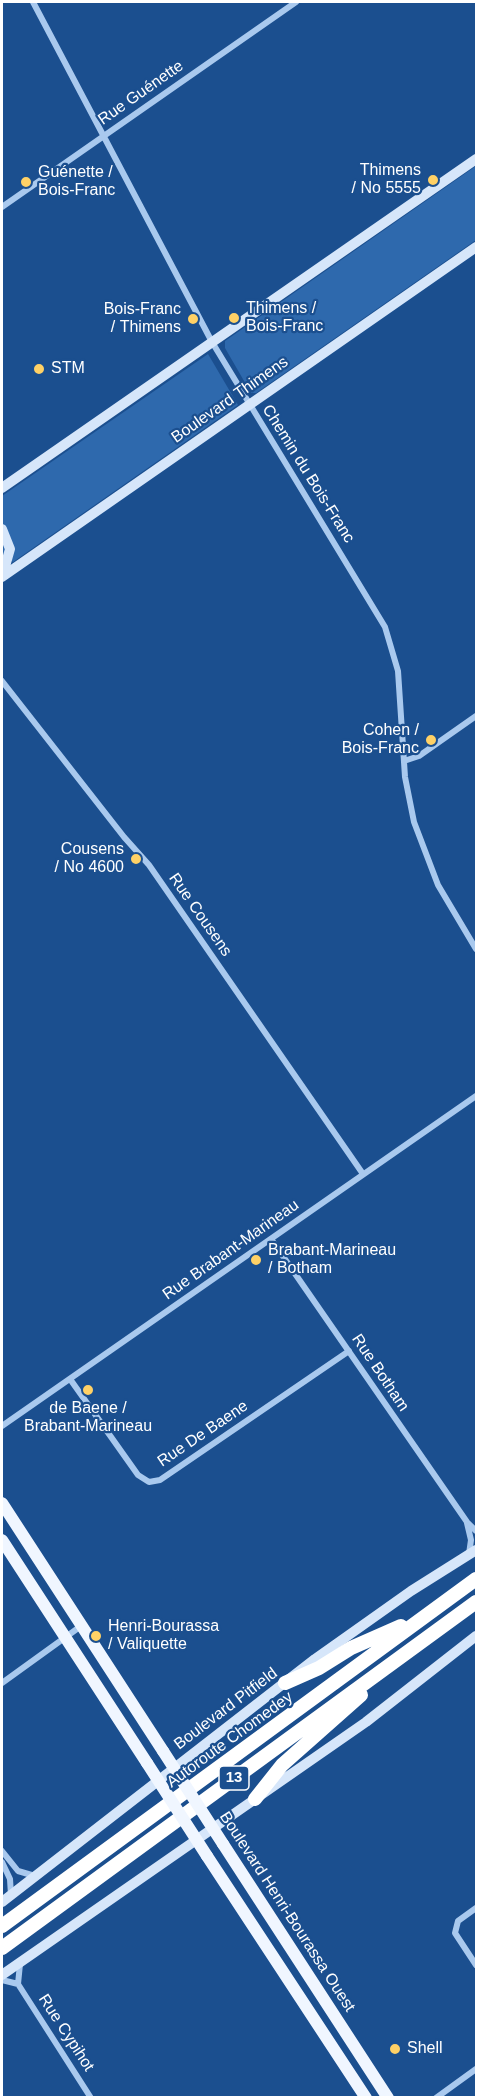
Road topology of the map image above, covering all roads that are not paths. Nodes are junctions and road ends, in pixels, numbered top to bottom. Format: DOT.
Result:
graph roads {
  1 [pos="33,2"];
  2 [pos="296,2"];
  3 [pos="104,136"];
  4 [pos="477,159"];
  5 [pos="2,207"];
  6 [pos="477,247"];
  7 [pos="212,342"];
  8 [pos="249,405"];
  9 [pos="2,488"];
  10 [pos="2,529"];
  11 [pos="2,577"];
  12 [pos="2,681"];
  13 [pos="477,716"];
  14 [pos="404,760"];
  15 [pos="477,949"];
  16 [pos="477,1096"];
  17 [pos="363,1174"];
  18 [pos="271,1239"];
  19 [pos="349,1351"];
  20 [pos="70,1379"];
  21 [pos="2,1426"];
  22 [pos="2,1503"];
  23 [pos="466,1522"];
  24 [pos="477,1531"];
  25 [pos="2,1540"];
  26 [pos="473,1552"];
  27 [pos="477,1579"];
  28 [pos="477,1602"];
  29 [pos="425,1616"];
  30 [pos="81,1626"];
  31 [pos="477,1636"];
  32 [pos="65,1638"];
  33 [pos="399,1658"];
  34 [pos="2,1683"];
  35 [pos="285,1683"];
  36 [pos="255,1799"];
  37 [pos="2,1851"];
  38 [pos="2,1862"];
  39 [pos="35,1876"];
  40 [pos="6,1898"];
  41 [pos="477,1908"];
  42 [pos="2,1926"];
  43 [pos="2,1947"];
  44 [pos="20,1962"];
  45 [pos="477,1965"];
  46 [pos="2,1975"];
  47 [pos="2,1980"];
  48 [pos="18,1984"];
  49 [pos="477,2069"];
  50 [pos="91,2097"];
  51 [pos="366,2097"];
  52 [pos="388,2097"];
  53 [pos="436,2097"];
  1 -- 3 [label="street, Chemin du Bois-Franc"];
  2 -- 3 [label="street, Rue Guénette"];
  3 -- 5 [label="street, Rue Guénette"];
  3 -- 7 [label="street, Chemin du Bois-Franc"];
  4 -- 7 [label="street"];
  6 -- 8 [label="street, Boulevard Thimens"];
  7 -- 8 [label="street, Chemin du Bois-Franc"];
  7 -- 9 [label="street"];
  8 -- 11 [label="street, Boulevard Thimens"];
  8 -- 14 [label="street, Chemin du Bois-Franc"];
  10 -- 11 [label="street"];
  12 -- 17 [label="street, Rue Cousens"];
  13 -- 14 [label="street"];
  14 -- 15 [label="street, Chemin du Bois-Franc"];
  16 -- 17 [label="street, Rue Brabant-Marineau"];
  17 -- 18 [label="street, Rue Brabant-Marineau"];
  18 -- 19 [label="street, Rue Botham"];
  18 -- 20 [label="street, Rue Brabant-Marineau"];
  19 -- 20 [label="street, Rue De Baene"];
  19 -- 23 [label="street, Rue Botham"];
  20 -- 21 [label="street, Rue Brabant-Marineau"];
  22 -- 30 [label="main road, Boulevard Henri-Bourassa Ouest"];
  23 -- 24 [label="street, Rue Botham"];
  23 -- 26 [label="street, Rue Botham"];
  25 -- 32 [label="main road"];
  26 -- 35 [label="street, Boulevard Pitfield"];
  27 -- 29 [label="highway, Autoroute Chomedey / 13"];
  28 -- 33 [label="highway, Autoroute Chomedey / 13"];
  29 -- 35 [label="highway"];
  29 -- 42 [label="highway, Autoroute Chomedey / 13"];
  30 -- 32 [label="street"];
  30 -- 52 [label="main road, Boulevard Henri-Bourassa Ouest, bridge"];
  31 -- 36 [label="street"];
  32 -- 34 [label="street"];
  32 -- 51 [label="main road, bridge"];
  33 -- 36 [label="highway"];
  33 -- 43 [label="highway, Autoroute Chomedey / 13"];
  35 -- 39 [label="street, Boulevard Pitfield"];
  36 -- 44 [label="street"];
  37 -- 39 [label="street"];
  38 -- 40 [label="street"];
  39 -- 40 [label="street, Boulevard Pitfield"];
  41 -- 45 [label="street"];
  44 -- 46 [label="street"];
  44 -- 48 [label="street, Rue Cypihot"];
  47 -- 48 [label="street, Rue Cypihot"];
  48 -- 50 [label="street, Rue Cypihot"];
  49 -- 53 [label="street"];
}
